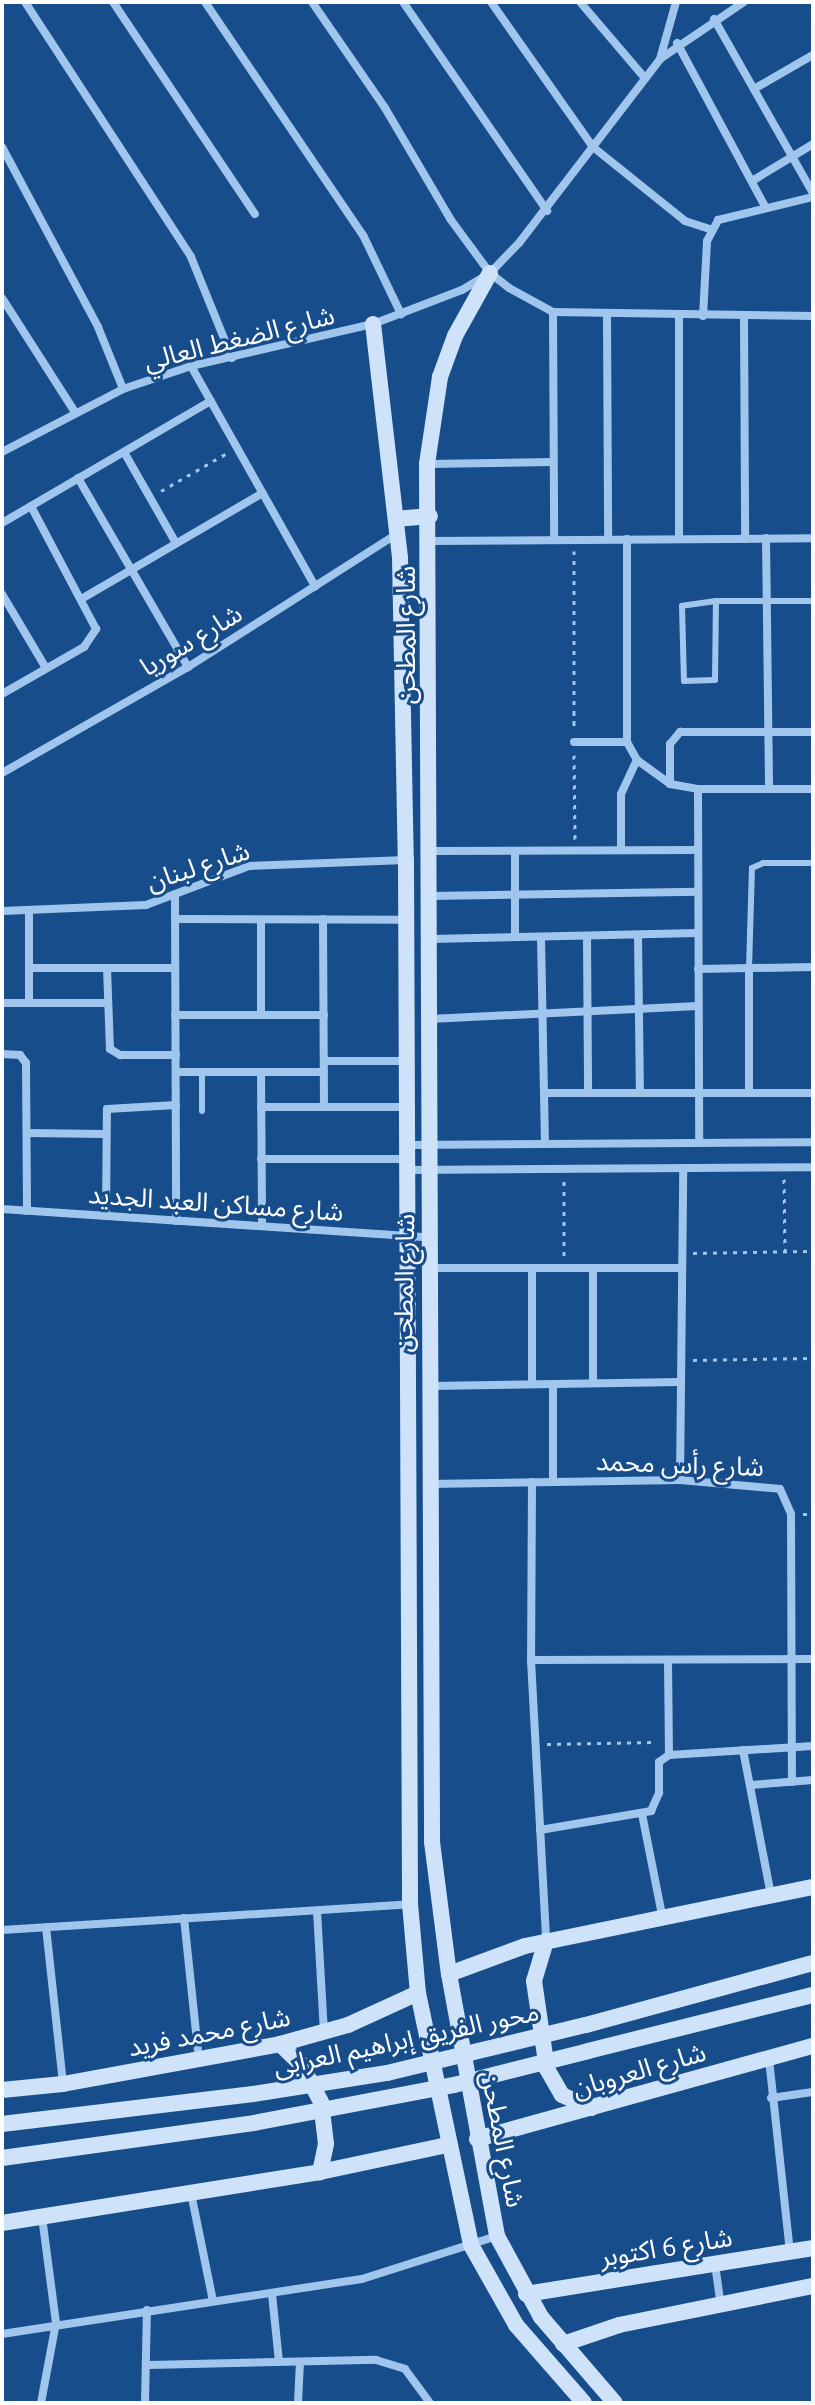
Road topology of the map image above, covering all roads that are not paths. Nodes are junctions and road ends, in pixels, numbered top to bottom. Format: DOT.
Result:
graph roads {
  1 [pos="25,2"];
  2 [pos="113,2"];
  3 [pos="205,2"];
  4 [pos="312,2"];
  5 [pos="403,2"];
  6 [pos="491,2"];
  7 [pos="580,2"];
  8 [pos="676,2"];
  9 [pos="744,2"];
  10 [pos="714,19"];
  11 [pos="677,43"];
  12 [pos="813,55"];
  13 [pos="660,59"];
  14 [pos="644,77"];
  15 [pos="754,89"];
  16 [pos="813,144"];
  17 [pos="2,147"];
  18 [pos="593,147"];
  19 [pos="792,157"];
  20 [pos="752,181"];
  21 [pos="813,195"];
  22 [pos="766,208"];
  23 [pos="547,211"];
  24 [pos="255,214"];
  25 [pos="710,229"];
  26 [pos="490,273"];
  27 [pos="2,298"];
  28 [pos="553,312"];
  29 [pos="401,314"];
  30 [pos="679,316"];
  31 [pos="703,316"];
  32 [pos="744,316"];
  33 [pos="813,316"];
  34 [pos="607,317"];
  35 [pos="373,324"];
  36 [pos="232,358"];
  37 [pos="191,366"];
  38 [pos="123,389"];
  39 [pos="211,401"];
  40 [pos="75,412"];
  41 [pos="2,452"];
  42 [pos="124,452"];
  43 [pos="553,462"];
  44 [pos="427,464"];
  45 [pos="78,478"];
  46 [pos="263,493"];
  47 [pos="31,506"];
  48 [pos="430,516"];
  49 [pos="2,523"];
  50 [pos="397,526"];
  51 [pos="766,538"];
  52 [pos="813,538"];
  53 [pos="608,539"];
  54 [pos="627,539"];
  55 [pos="679,539"];
  56 [pos="745,539"];
  57 [pos="554,540"];
  58 [pos="176,543"];
  59 [pos="430,549"];
  60 [pos="400,558"];
  61 [pos="130,570"];
  62 [pos="315,586"];
  63 [pos="2,594"];
  64 [pos="83,598"];
  65 [pos="716,601"];
  66 [pos="767,601"];
  67 [pos="813,601"];
  68 [pos="188,667"];
  69 [pos="46,668"];
  70 [pos="2,694"];
  71 [pos="768,731"];
  72 [pos="813,732"];
  73 [pos="574,742"];
  74 [pos="627,742"];
  75 [pos="637,760"];
  76 [pos="2,773"];
  77 [pos="670,784"];
  78 [pos="698,789"];
  79 [pos="769,789"];
  80 [pos="813,789"];
  81 [pos="621,850"];
  82 [pos="698,850"];
  83 [pos="430,851"];
  84 [pos="515,851"];
  85 [pos="406,860"];
  86 [pos="813,863"];
  87 [pos="698,892"];
  88 [pos="515,894"];
  89 [pos="175,896"];
  90 [pos="430,896"];
  91 [pos="29,910"];
  92 [pos="2,911"];
  93 [pos="175,919"];
  94 [pos="323,919"];
  95 [pos="261,920"];
  96 [pos="406,920"];
  97 [pos="698,933"];
  98 [pos="638,935"];
  99 [pos="587,936"];
  100 [pos="515,937"];
  101 [pos="541,937"];
  102 [pos="430,939"];
  103 [pos="813,967"];
  104 [pos="29,968"];
  105 [pos="107,968"];
  106 [pos="175,968"];
  107 [pos="749,968"];
  108 [pos="698,969"];
  109 [pos="2,1003"];
  110 [pos="29,1003"];
  111 [pos="108,1003"];
  112 [pos="698,1006"];
  113 [pos="639,1009"];
  114 [pos="588,1012"];
  115 [pos="543,1014"];
  116 [pos="175,1015"];
  117 [pos="261,1015"];
  118 [pos="324,1015"];
  119 [pos="430,1019"];
  120 [pos="2,1054"];
  121 [pos="176,1055"];
  122 [pos="324,1061"];
  123 [pos="406,1061"];
  124 [pos="176,1072"];
  125 [pos="202,1072"];
  126 [pos="261,1072"];
  127 [pos="324,1072"];
  128 [pos="544,1093"];
  129 [pos="588,1093"];
  130 [pos="640,1093"];
  131 [pos="699,1093"];
  132 [pos="749,1093"];
  133 [pos="813,1093"];
  134 [pos="176,1105"];
  135 [pos="261,1107"];
  136 [pos="324,1107"];
  137 [pos="407,1107"];
  138 [pos="202,1111"];
  139 [pos="27,1133"];
  140 [pos="105,1134"];
  141 [pos="813,1142"];
  142 [pos="699,1143"];
  143 [pos="545,1144"];
  144 [pos="430,1145"];
  145 [pos="406,1158"];
  146 [pos="261,1159"];
  147 [pos="813,1167"];
  148 [pos="683,1168"];
  149 [pos="431,1170"];
  150 [pos="2,1209"];
  151 [pos="27,1211"];
  152 [pos="106,1216"];
  153 [pos="176,1221"];
  154 [pos="262,1226"];
  155 [pos="406,1236"];
  156 [pos="427,1237"];
  157 [pos="427,1268"];
  158 [pos="532,1268"];
  159 [pos="593,1268"];
  160 [pos="682,1268"];
  161 [pos="681,1382"];
  162 [pos="593,1383"];
  163 [pos="532,1384"];
  164 [pos="553,1384"];
  165 [pos="427,1386"];
  166 [pos="680,1480"];
  167 [pos="532,1482"];
  168 [pos="553,1482"];
  169 [pos="427,1484"];
  170 [pos="791,1659"];
  171 [pos="813,1659"];
  172 [pos="531,1660"];
  173 [pos="668,1660"];
  174 [pos="813,1746"];
  175 [pos="792,1747"];
  176 [pos="743,1750"];
  177 [pos="669,1755"];
  178 [pos="813,1780"];
  179 [pos="792,1782"];
  180 [pos="750,1785"];
  181 [pos="642,1814"];
  182 [pos="540,1830"];
  183 [pos="813,1887"];
  184 [pos="771,1895"];
  185 [pos="410,1904"];
  186 [pos="317,1911"];
  187 [pos="662,1915"];
  188 [pos="184,1918"];
  189 [pos="46,1927"];
  190 [pos="2,1930"];
  191 [pos="546,1941"];
  192 [pos="813,1963"];
  193 [pos="449,1974"];
  194 [pos="418,1993"];
  195 [pos="813,1995"];
  196 [pos="324,2033"];
  197 [pos="280,2044"];
  198 [pos="813,2046"];
  199 [pos="769,2059"];
  200 [pos="199,2060"];
  201 [pos="63,2084"];
  202 [pos="2,2090"];
  203 [pos="813,2092"];
  204 [pos="771,2098"];
  205 [pos="591,2108"];
  206 [pos="2,2124"];
  207 [pos="477,2139"];
  208 [pos="447,2145"];
  209 [pos="2,2158"];
  210 [pos="320,2172"];
  211 [pos="191,2193"];
  212 [pos="42,2217"];
  213 [pos="2,2223"];
  214 [pos="497,2236"];
  215 [pos="471,2245"];
  216 [pos="813,2248"];
  217 [pos="790,2252"];
  218 [pos="715,2264"];
  219 [pos="813,2286"];
  220 [pos="272,2294"];
  221 [pos="526,2294"];
  222 [pos="213,2301"];
  223 [pos="720,2301"];
  224 [pos="147,2310"];
  225 [pos="56,2323"];
  226 [pos="2,2334"];
  227 [pos="563,2344"];
  228 [pos="541,2353"];
  229 [pos="279,2362"];
  230 [pos="300,2362"];
  231 [pos="149,2365"];
  232 [pos="41,2403"];
  233 [pos="145,2403"];
  234 [pos="298,2403"];
  235 [pos="430,2403"];
  236 [pos="584,2403"];
  237 [pos="615,2403"];
  1 -- 36 [label="street"];
  2 -- 24 [label="street"];
  3 -- 29 [label="street"];
  4 -- 26 [label="street"];
  5 -- 23 [label="street"];
  6 -- 18 [label="street"];
  7 -- 14 [label="street"];
  8 -- 13 [label="street"];
  9 -- 10 [label="street"];
  10 -- 11 [label="street"];
  10 -- 15 [label="street"];
  11 -- 13 [label="street"];
  11 -- 20 [label="street"];
  12 -- 15 [label="street"];
  13 -- 14 [label="street"];
  14 -- 18 [label="street"];
  15 -- 19 [label="street"];
  16 -- 19 [label="street"];
  17 -- 38 [label="street"];
  18 -- 23 [label="street"];
  18 -- 25 [label="street"];
  19 -- 20 [label="street"];
  19 -- 21 [label="street"];
  20 -- 22 [label="street"];
  21 -- 22 [label="street"];
  22 -- 25 [label="street"];
  23 -- 26 [label="street"];
  25 -- 31 [label="street"];
  26 -- 28 [label="street"];
  26 -- 29 [label="street, شارع الضغط العالي"];
  26 -- 44 [label="street, شارع المطحن"];
  27 -- 40 [label="street"];
  28 -- 34 [label="street"];
  28 -- 43 [label="street"];
  29 -- 35 [label="street, شارع الضغط العالي"];
  30 -- 31 [label="street"];
  30 -- 34 [label="street"];
  30 -- 55 [label="street"];
  31 -- 32 [label="street"];
  32 -- 33 [label="street"];
  32 -- 56 [label="street"];
  34 -- 53 [label="street"];
  35 -- 36 [label="street, شارع الضغط العالي"];
  35 -- 50 [label="street, شارع المطحن"];
  36 -- 37 [label="street, شارع الضغط العالي"];
  37 -- 38 [label="street, شارع الضغط العالي"];
  37 -- 39 [label="street"];
  38 -- 40 [label="street, شارع الضغط العالي"];
  39 -- 42 [label="street"];
  39 -- 46 [label="street"];
  40 -- 41 [label="street, شارع الضغط العالي"];
  42 -- 45 [label="street"];
  42 -- 58 [label="street"];
  43 -- 44 [label="street"];
  43 -- 57 [label="street"];
  44 -- 48 [label="street, شارع المطحن"];
  45 -- 47 [label="street"];
  45 -- 61 [label="street"];
  46 -- 58 [label="street"];
  46 -- 62 [label="street"];
  47 -- 49 [label="street"];
  47 -- 64 [label="street"];
  48 -- 50 [label="street"];
  48 -- 59 [label="street, شارع المطحن"];
  50 -- 60 [label="street, شارع المطحن"];
  50 -- 62 [label="street, شارع سوريا"];
  51 -- 52 [label="street"];
  51 -- 56 [label="street"];
  51 -- 66 [label="street"];
  53 -- 54 [label="street"];
  53 -- 57 [label="street"];
  54 -- 55 [label="street"];
  54 -- 74 [label="street"];
  55 -- 56 [label="street"];
  57 -- 59 [label="street"];
  58 -- 61 [label="street"];
  59 -- 60 [label="street"];
  59 -- 83 [label="street, شارع المطحن"];
  60 -- 85 [label="street, شارع المطحن"];
  61 -- 64 [label="street"];
  61 -- 68 [label="street"];
  62 -- 68 [label="street, شارع سوريا"];
  63 -- 69 [label="street"];
  64 -- 69 [label="street"];
  65 -- 65 [label="lane"];
  65 -- 66 [label="lane"];
  66 -- 67 [label="lane"];
  66 -- 71 [label="street"];
  68 -- 76 [label="street, شارع سوريا"];
  69 -- 70 [label="street"];
  71 -- 72 [label="street"];
  71 -- 77 [label="street"];
  71 -- 79 [label="street"];
  73 -- 74 [label="street"];
  74 -- 75 [label="street"];
  75 -- 77 [label="street"];
  75 -- 81 [label="street"];
  77 -- 78 [label="street"];
  78 -- 79 [label="street"];
  78 -- 82 [label="street"];
  79 -- 80 [label="street"];
  81 -- 82 [label="street"];
  81 -- 84 [label="street"];
  82 -- 87 [label="street"];
  83 -- 84 [label="street"];
  83 -- 90 [label="street, شارع المطحن"];
  84 -- 88 [label="street"];
  85 -- 89 [label="street, شارع لبنان"];
  85 -- 96 [label="street, شارع المطحن"];
  86 -- 107 [label="lane"];
  87 -- 88 [label="street"];
  87 -- 97 [label="street"];
  88 -- 90 [label="street"];
  88 -- 100 [label="street"];
  89 -- 91 [label="street, شارع لبنان"];
  89 -- 93 [label="street"];
  90 -- 102 [label="street, شارع المطحن"];
  91 -- 92 [label="street, شارع لبنان"];
  91 -- 104 [label="street"];
  93 -- 95 [label="street"];
  93 -- 106 [label="street"];
  94 -- 95 [label="street"];
  94 -- 96 [label="street"];
  94 -- 118 [label="street"];
  95 -- 117 [label="street"];
  96 -- 123 [label="street, شارع المطحن"];
  97 -- 98 [label="street"];
  97 -- 108 [label="street"];
  98 -- 99 [label="street"];
  98 -- 113 [label="street"];
  99 -- 101 [label="street"];
  99 -- 114 [label="street"];
  100 -- 101 [label="street"];
  100 -- 102 [label="street"];
  101 -- 115 [label="street"];
  102 -- 119 [label="street, شارع المطحن"];
  103 -- 107 [label="street"];
  104 -- 105 [label="street"];
  104 -- 110 [label="street"];
  105 -- 106 [label="street"];
  105 -- 111 [label="street"];
  106 -- 116 [label="street"];
  107 -- 108 [label="street"];
  107 -- 132 [label="street"];
  108 -- 112 [label="street"];
  109 -- 110 [label="street"];
  110 -- 111 [label="street"];
  111 -- 121 [label="street"];
  112 -- 113 [label="street"];
  112 -- 131 [label="street"];
  113 -- 114 [label="street"];
  113 -- 130 [label="street"];
  114 -- 115 [label="street"];
  114 -- 129 [label="street"];
  115 -- 119 [label="street"];
  115 -- 128 [label="street"];
  116 -- 117 [label="street"];
  116 -- 121 [label="street"];
  117 -- 118 [label="street"];
  118 -- 122 [label="street"];
  119 -- 144 [label="street, شارع المطحن"];
  120 -- 139 [label="street"];
  121 -- 124 [label="street"];
  122 -- 123 [label="street"];
  122 -- 127 [label="street"];
  123 -- 137 [label="street, شارع المطحن"];
  124 -- 125 [label="street"];
  124 -- 134 [label="street"];
  125 -- 126 [label="street"];
  125 -- 138 [label="lane"];
  126 -- 127 [label="street"];
  126 -- 135 [label="street"];
  127 -- 136 [label="street"];
  128 -- 129 [label="street"];
  128 -- 143 [label="street"];
  129 -- 130 [label="street"];
  130 -- 131 [label="street"];
  131 -- 132 [label="street"];
  131 -- 142 [label="street"];
  132 -- 133 [label="street"];
  134 -- 140 [label="street"];
  134 -- 153 [label="street"];
  135 -- 136 [label="street"];
  135 -- 146 [label="street"];
  136 -- 137 [label="street"];
  137 -- 145 [label="street, شارع المطحن"];
  139 -- 140 [label="street"];
  139 -- 151 [label="street"];
  140 -- 152 [label="street"];
  141 -- 142 [label="street"];
  142 -- 143 [label="street"];
  143 -- 144 [label="street"];
  144 -- 145 [label="street"];
  144 -- 149 [label="street, شارع المطحن"];
  145 -- 146 [label="street"];
  145 -- 149 [label="street"];
  145 -- 155 [label="street, شارع المطحن"];
  146 -- 154 [label="street"];
  147 -- 148 [label="street"];
  148 -- 149 [label="street"];
  148 -- 160 [label="street"];
  149 -- 156 [label="street, شارع المطحن"];
  150 -- 151 [label="street, شارع مساكن العبد الجديد"];
  151 -- 152 [label="street, شارع مساكن العبد الجديد"];
  152 -- 153 [label="street, شارع مساكن العبد الجديد"];
  153 -- 154 [label="street, شارع مساكن العبد الجديد"];
  154 -- 155 [label="street, شارع مساكن العبد الجديد"];
  155 -- 156 [label="street, شارع مساكن العبد الجديد"];
  155 -- 185 [label="street, شارع المطحن"];
  156 -- 157 [label="street, شارع المطحن"];
  157 -- 158 [label="street"];
  157 -- 165 [label="street, شارع المطحن"];
  158 -- 159 [label="street"];
  158 -- 163 [label="street"];
  159 -- 160 [label="street"];
  159 -- 162 [label="street"];
  160 -- 161 [label="street"];
  161 -- 162 [label="street"];
  161 -- 166 [label="street"];
  162 -- 164 [label="street"];
  163 -- 164 [label="street"];
  163 -- 165 [label="street"];
  164 -- 168 [label="street"];
  165 -- 169 [label="street, شارع المطحن"];
  166 -- 168 [label="street, شارع رأس محمد"];
  166 -- 170 [label="street, شارع رأس محمد"];
  167 -- 168 [label="street, شارع رأس محمد"];
  167 -- 169 [label="street, شارع رأس محمد"];
  167 -- 172 [label="street"];
  169 -- 193 [label="street, شارع المطحن"];
  170 -- 171 [label="street"];
  170 -- 173 [label="street"];
  170 -- 175 [label="street, شارع رأس محمد"];
  172 -- 173 [label="street"];
  172 -- 182 [label="street"];
  173 -- 177 [label="street"];
  174 -- 175 [label="street"];
  175 -- 176 [label="street"];
  175 -- 179 [label="street, شارع رأس محمد"];
  176 -- 177 [label="street"];
  176 -- 180 [label="street"];
  177 -- 181 [label="street"];
  178 -- 179 [label="street"];
  179 -- 180 [label="street"];
  180 -- 184 [label="street"];
  181 -- 182 [label="street"];
  181 -- 187 [label="street"];
  182 -- 191 [label="street"];
  183 -- 184 [label="street"];
  184 -- 187 [label="street"];
  185 -- 186 [label="street"];
  185 -- 194 [label="street, شارع المطحن"];
  186 -- 188 [label="street"];
  186 -- 196 [label="street"];
  187 -- 191 [label="street"];
  188 -- 189 [label="street"];
  188 -- 200 [label="street"];
  189 -- 190 [label="street"];
  189 -- 201 [label="street"];
  191 -- 193 [label="street"];
  191 -- 205 [label="street"];
  192 -- 206 [label="street, محور الفريق إبراهيم العرابى, bridge"];
  193 -- 207 [label="street, شارع المطحن"];
  194 -- 196 [label="street, شارع محمد فريد"];
  194 -- 208 [label="street, شارع المطحن"];
  195 -- 209 [label="street, محور الفريق إبراهيم العرابى, bridge"];
  196 -- 197 [label="street, شارع محمد فريد"];
  197 -- 200 [label="street, شارع محمد فريد"];
  197 -- 210 [label="street"];
  198 -- 199 [label="street, شارع العروبان"];
  199 -- 204 [label="street"];
  199 -- 205 [label="street, شارع العروبان"];
  200 -- 201 [label="street, شارع محمد فريد"];
  201 -- 202 [label="street, شارع محمد فريد"];
  203 -- 204 [label="street"];
  204 -- 217 [label="street"];
  205 -- 207 [label="street, شارع العروبان"];
  207 -- 214 [label="street, شارع المطحن"];
  208 -- 210 [label="street"];
  208 -- 215 [label="street, شارع المطحن"];
  210 -- 211 [label="street"];
  211 -- 212 [label="street"];
  211 -- 222 [label="street"];
  212 -- 213 [label="street"];
  212 -- 225 [label="street"];
  214 -- 215 [label="street"];
  214 -- 221 [label="street, شارع المطحن"];
  215 -- 220 [label="street"];
  215 -- 228 [label="street, شارع المطحن"];
  216 -- 217 [label="street, شارع 6 اكتوبر"];
  217 -- 218 [label="street, شارع 6 اكتوبر"];
  218 -- 221 [label="street, شارع 6 اكتوبر"];
  218 -- 223 [label="street"];
  219 -- 223 [label="street"];
  220 -- 222 [label="street"];
  220 -- 229 [label="street"];
  221 -- 227 [label="street, شارع المطحن"];
  222 -- 224 [label="street"];
  223 -- 227 [label="street"];
  224 -- 225 [label="street"];
  224 -- 231 [label="street"];
  225 -- 226 [label="street"];
  225 -- 232 [label="street"];
  227 -- 228 [label="street"];
  227 -- 237 [label="street, شارع المطحن"];
  228 -- 236 [label="street, شارع المطحن"];
  229 -- 230 [label="street"];
  229 -- 231 [label="street"];
  230 -- 234 [label="street"];
  230 -- 235 [label="street"];
  231 -- 233 [label="street"];
}
